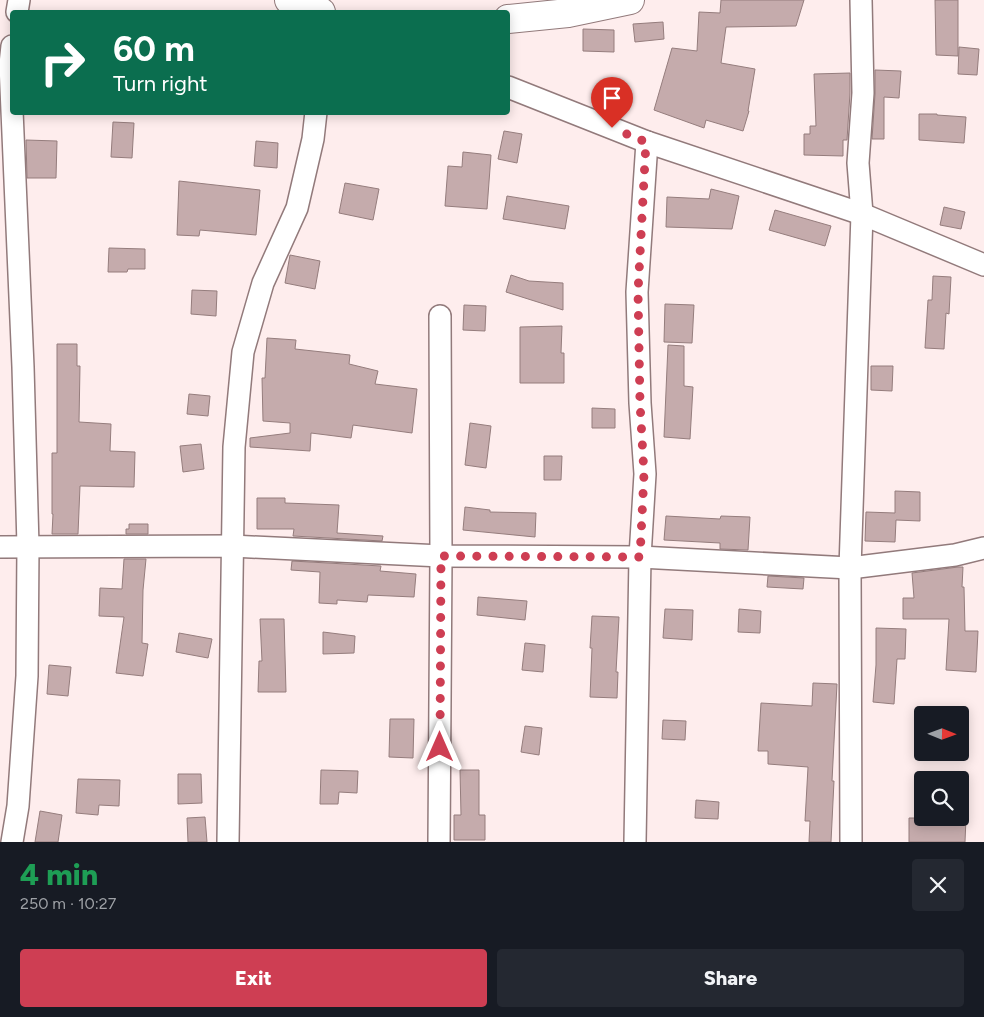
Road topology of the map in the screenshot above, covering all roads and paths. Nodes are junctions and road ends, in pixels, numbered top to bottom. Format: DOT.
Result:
graph roads {
  1 [pos="289,0"];
  2 [pos="630,0"];
  3 [pos="862,0"];
  4 [pos="569,6"];
  5 [pos="316,10"];
  6 [pos="510,19"];
  7 [pos="510,88"];
  8 [pos="12,115"];
  9 [pos="316,115"];
  10 [pos="646,142"];
  11 [pos="862,214"];
  12 [pos="984,265"];
  13 [pos="440,316"];
  14 [pos="28,546"];
  15 [pos="232,546"];
  16 [pos="0,547"];
  17 [pos="984,548"];
  18 [pos="441,556"];
  19 [pos="640,557"];
  20 [pos="850,568"];
  21 [pos="12,842"];
  22 [pos="228,842"];
  23 [pos="439,842"];
  24 [pos="635,842"];
  25 [pos="850,842"];
  1 -- 5 [label="street"];
  2 -- 4 [label="street"];
  3 -- 11 [label="street"];
  4 -- 6 [label="street"];
  7 -- 10 [label="street"];
  8 -- 14 [label="street"];
  9 -- 15 [label="street"];
  10 -- 11 [label="street"];
  10 -- 19 [label="street"];
  11 -- 12 [label="street"];
  11 -- 20 [label="street"];
  13 -- 18 [label="street"];
  14 -- 15 [label="street"];
  14 -- 16 [label="street"];
  14 -- 21 [label="street"];
  15 -- 18 [label="street"];
  15 -- 22 [label="street"];
  17 -- 20 [label="street"];
  18 -- 19 [label="street"];
  18 -- 23 [label="street"];
  19 -- 20 [label="street"];
  19 -- 24 [label="street"];
  20 -- 25 [label="street"];
}
